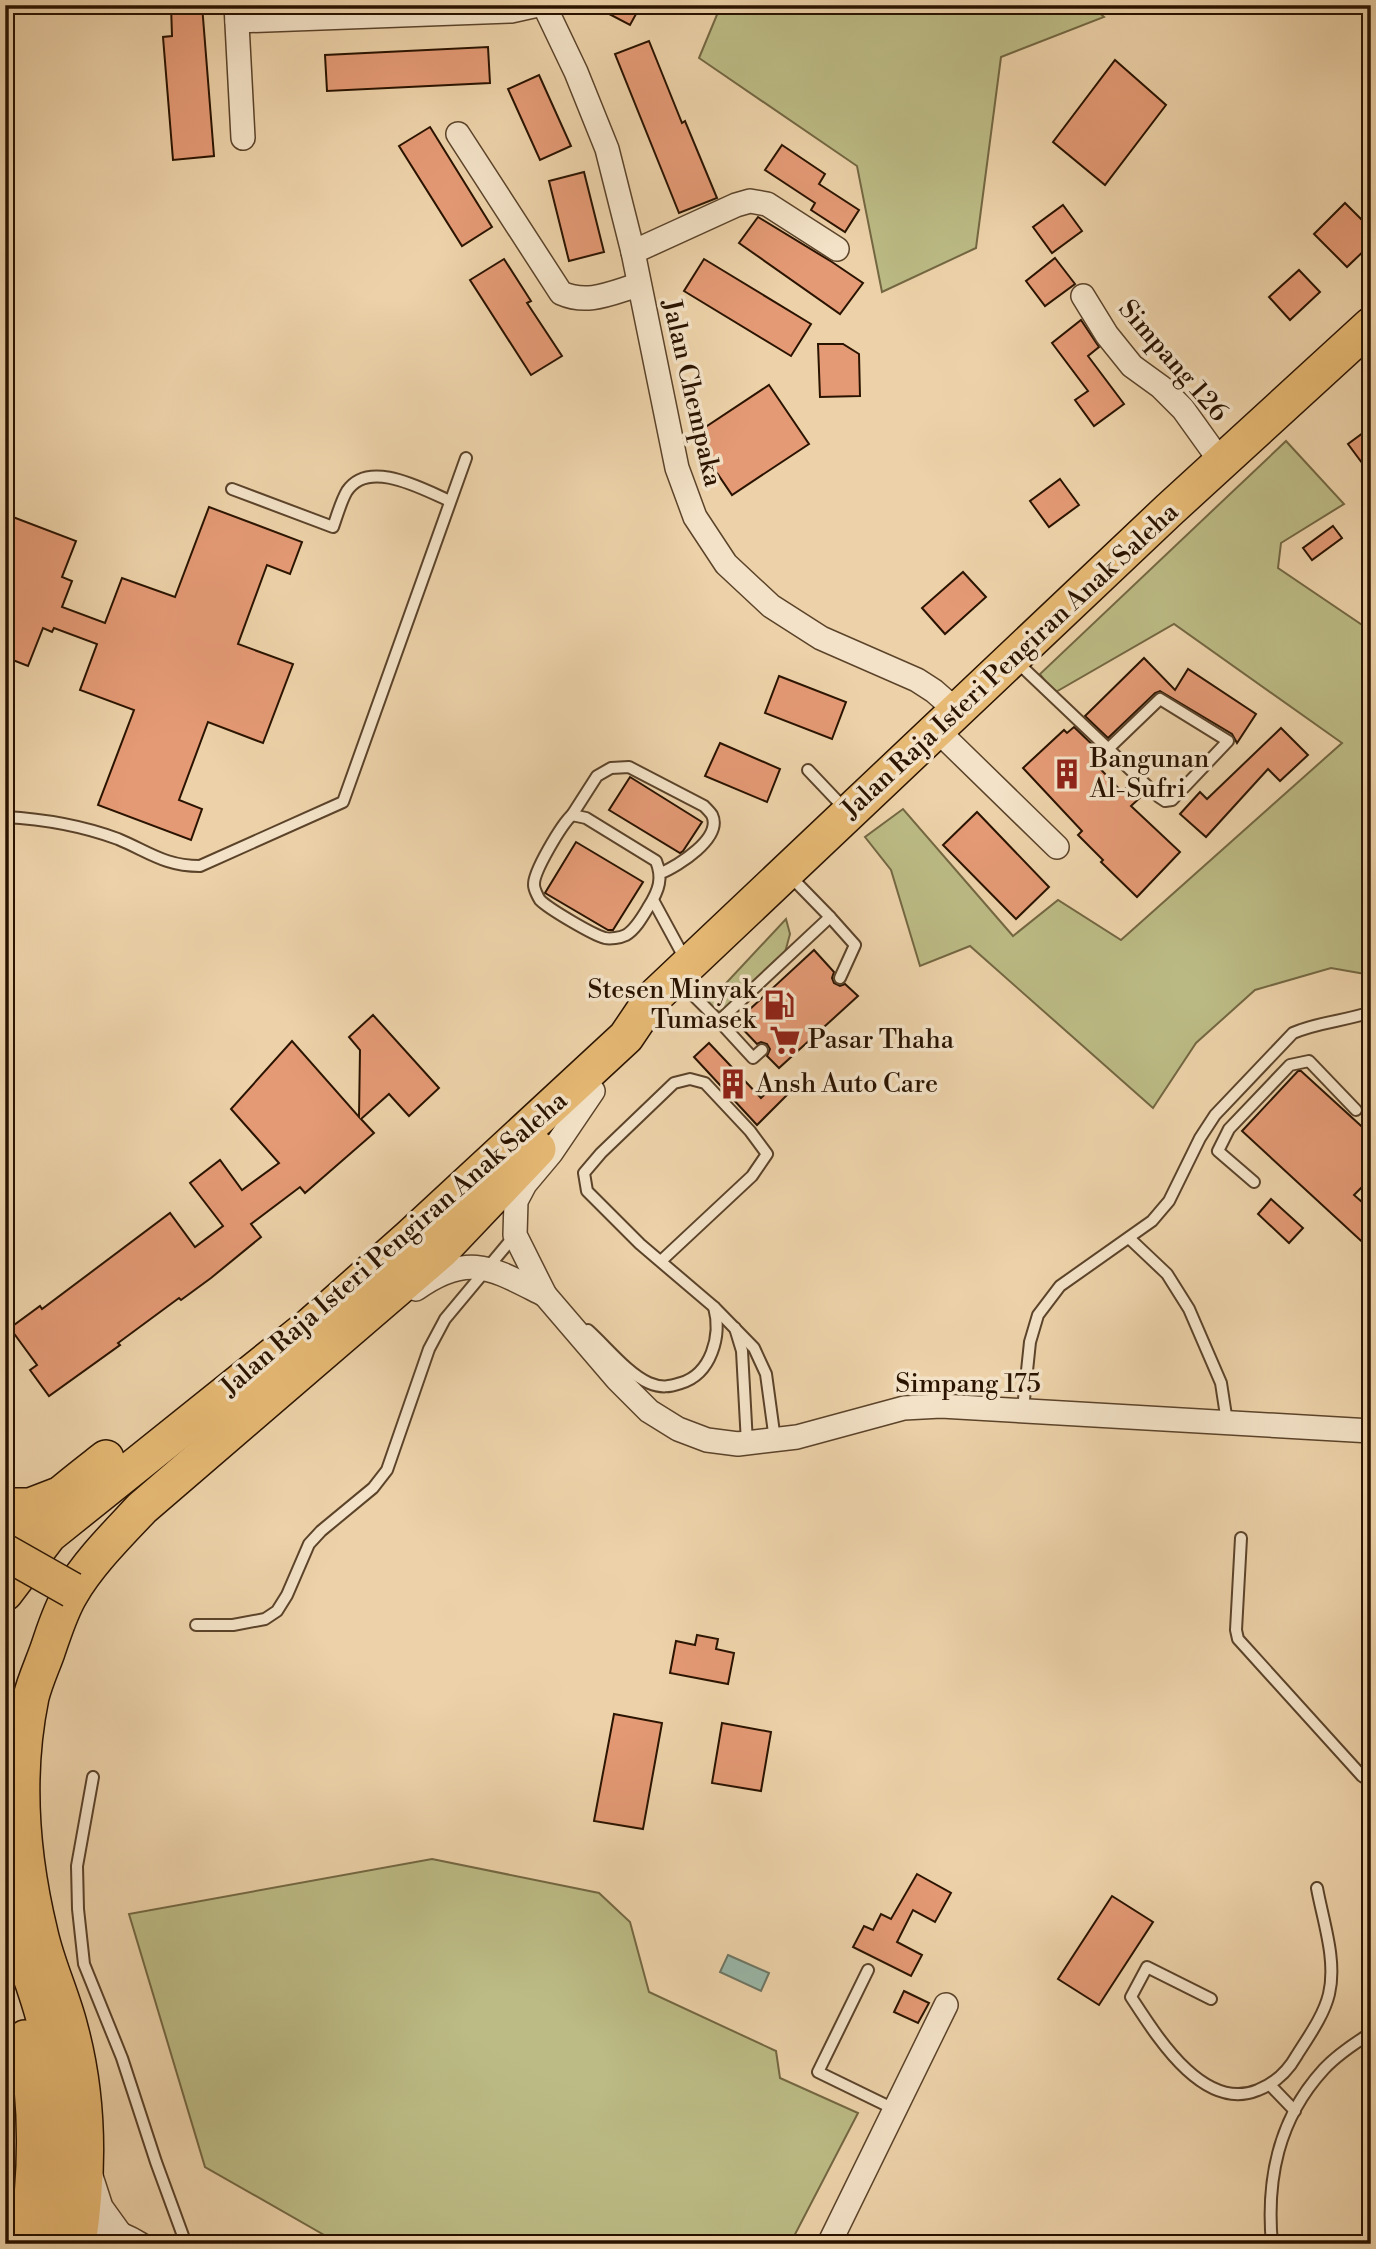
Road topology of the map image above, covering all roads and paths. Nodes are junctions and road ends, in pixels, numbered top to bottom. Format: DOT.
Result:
graph roads {
  1 [pos="538,5"];
  2 [pos="544,5"];
  3 [pos="236,13"];
  4 [pos="458,134"];
  5 [pos="243,138"];
  6 [pos="837,249"];
  7 [pos="633,252"];
  8 [pos="638,285"];
  9 [pos="1083,296"];
  10 [pos="1371,325"];
  11 [pos="466,458"];
  12 [pos="1221,462"];
  13 [pos="232,489"];
  14 [pos="450,501"];
  15 [pos="1014,659"];
  16 [pos="948,721"];
  17 [pos="1108,749"];
  18 [pos="808,770"];
  19 [pos="849,813"];
  20 [pos="572,816"];
  21 [pos="5,817"];
  22 [pos="1057,847"];
  23 [pos="785,872"];
  24 [pos="661,873"];
  25 [pos="653,900"];
  26 [pos="830,917"];
  27 [pos="841,978"];
  28 [pos="672,980"];
  29 [pos="1371,1012"];
  30 [pos="719,1021"];
  31 [pos="625,1037"];
  32 [pos="762,1049"];
  33 [pos="1275,1051"];
  34 [pos="1290,1065"];
  35 [pos="593,1091"];
  36 [pos="1356,1110"];
  37 [pos="1209,1124"];
  38 [pos="1225,1138"];
  39 [pos="1254,1182"];
  40 [pos="515,1235"];
  41 [pos="1129,1238"];
  42 [pos="661,1261"];
  43 [pos="489,1268"];
  44 [pos="547,1298"];
  45 [pos="714,1307"];
  46 [pos="734,1326"];
  47 [pos="336,1342"];
  48 [pos="1023,1409"];
  49 [pos="1227,1423"];
  50 [pos="1371,1432"];
  51 [pos="775,1440"];
  52 [pos="747,1443"];
  53 [pos="60,1494"];
  54 [pos="5,1506"];
  55 [pos="1241,1538"];
  56 [pos="5,1552"];
  57 [pos="5,1577"];
  58 [pos="5,1592"];
  59 [pos="67,1600"];
  60 [pos="196,1625"];
  61 [pos="93,1777"];
  62 [pos="1371,1782"];
  63 [pos="1317,1888"];
  64 [pos="5,1908"];
  65 [pos="5,1967"];
  66 [pos="868,1970"];
  67 [pos="1211,1999"];
  68 [pos="946,2005"];
  69 [pos="1371,2033"];
  70 [pos="1270,2085"];
  71 [pos="894,2109"];
  72 [pos="1294,2111"];
  73 [pos="86,2150"];
  74 [pos="119,2232"];
  75 [pos="71,2243"];
  76 [pos="26,2244"];
  77 [pos="140,2244"];
  78 [pos="186,2244"];
  79 [pos="829,2244"];
  80 [pos="1272,2244"];
  1 -- 3 [label="street"];
  2 -- 7 [label="street, Jalan Chempaka"];
  3 -- 5 [label="street"];
  4 -- 8 [label="street"];
  6 -- 7 [label="street"];
  7 -- 8 [label="street, Jalan Chempaka"];
  8 -- 16 [label="street, Jalan Chempaka"];
  9 -- 12 [label="street, Simpang 126"];
  10 -- 12 [label="main road, Jalan Raja Isteri Pengiran Anak Saleha"];
  11 -- 14 [label="lane"];
  12 -- 15 [label="main road, Jalan Raja Isteri Pengiran Anak Saleha"];
  13 -- 14 [label="lane"];
  14 -- 21 [label="lane"];
  15 -- 16 [label="main road, Jalan Raja Isteri Pengiran Anak Saleha"];
  15 -- 17 [label="lane"];
  16 -- 19 [label="main road, Jalan Raja Isteri Pengiran Anak Saleha"];
  16 -- 22 [label="street, Jalan Chempaka"];
  17 -- 17 [label="lane"];
  18 -- 19 [label="lane"];
  19 -- 23 [label="main road, Jalan Raja Isteri Pengiran Anak Saleha"];
  20 -- 24 [label="lane"];
  20 -- 24 [label="lane"];
  20 -- 25 [label="lane"];
  23 -- 26 [label="lane"];
  23 -- 28 [label="main road, Jalan Raja Isteri Pengiran Anak Saleha"];
  24 -- 25 [label="lane"];
  25 -- 28 [label="lane"];
  26 -- 27 [label="lane"];
  26 -- 30 [label="lane"];
  28 -- 30 [label="lane"];
  28 -- 31 [label="main road, Jalan Raja Isteri Pengiran Anak Saleha"];
  28 -- 53 [label="main road, Jalan Raja Isteri Pengiran Anak Saleha"];
  29 -- 33 [label="lane"];
  30 -- 32 [label="lane"];
  31 -- 35 [label="main road"];
  31 -- 58 [label="main road, Jalan Raja Isteri Pengiran Anak Saleha"];
  33 -- 34 [label="lane"];
  33 -- 37 [label="lane"];
  34 -- 36 [label="lane"];
  34 -- 38 [label="lane"];
  35 -- 40 [label="street, Simpang 175"];
  35 -- 47 [label="main road"];
  37 -- 38 [label="lane"];
  37 -- 41 [label="lane"];
  38 -- 39 [label="lane"];
  40 -- 43 [label="lane"];
  40 -- 44 [label="street, Simpang 175"];
  41 -- 48 [label="lane"];
  41 -- 49 [label="lane"];
  42 -- 42 [label="lane"];
  42 -- 45 [label="lane"];
  43 -- 44 [label="street, Simpang 175"];
  43 -- 47 [label="street, Simpang 175"];
  43 -- 60 [label="lane"];
  44 -- 45 [label="lane"];
  44 -- 52 [label="street, Simpang 175"];
  45 -- 46 [label="lane"];
  46 -- 51 [label="lane"];
  46 -- 52 [label="lane"];
  47 -- 59 [label="main road"];
  48 -- 49 [label="street, Simpang 175"];
  48 -- 51 [label="street, Simpang 175"];
  49 -- 50 [label="street, Simpang 175"];
  51 -- 52 [label="street, Simpang 175"];
  53 -- 54 [label="main road"];
  53 -- 56 [label="main road, Jalan Raja Isteri Pengiran Anak Saleha"];
  55 -- 62 [label="lane"];
  56 -- 59 [label="main road, bridge"];
  57 -- 59 [label="main road"];
  59 -- 73 [label="main road"];
  61 -- 78 [label="lane"];
  63 -- 70 [label="lane"];
  64 -- 75 [label="main road"];
  65 -- 76 [label="main road"];
  66 -- 71 [label="lane"];
  67 -- 70 [label="lane"];
  68 -- 71 [label="street"];
  69 -- 72 [label="lane"];
  70 -- 72 [label="lane"];
  71 -- 79 [label="street"];
  72 -- 80 [label="lane"];
  73 -- 74 [label="street"];
  73 -- 75 [label="main road"];
  74 -- 75 [label="street"];
  74 -- 77 [label="street"];
}
